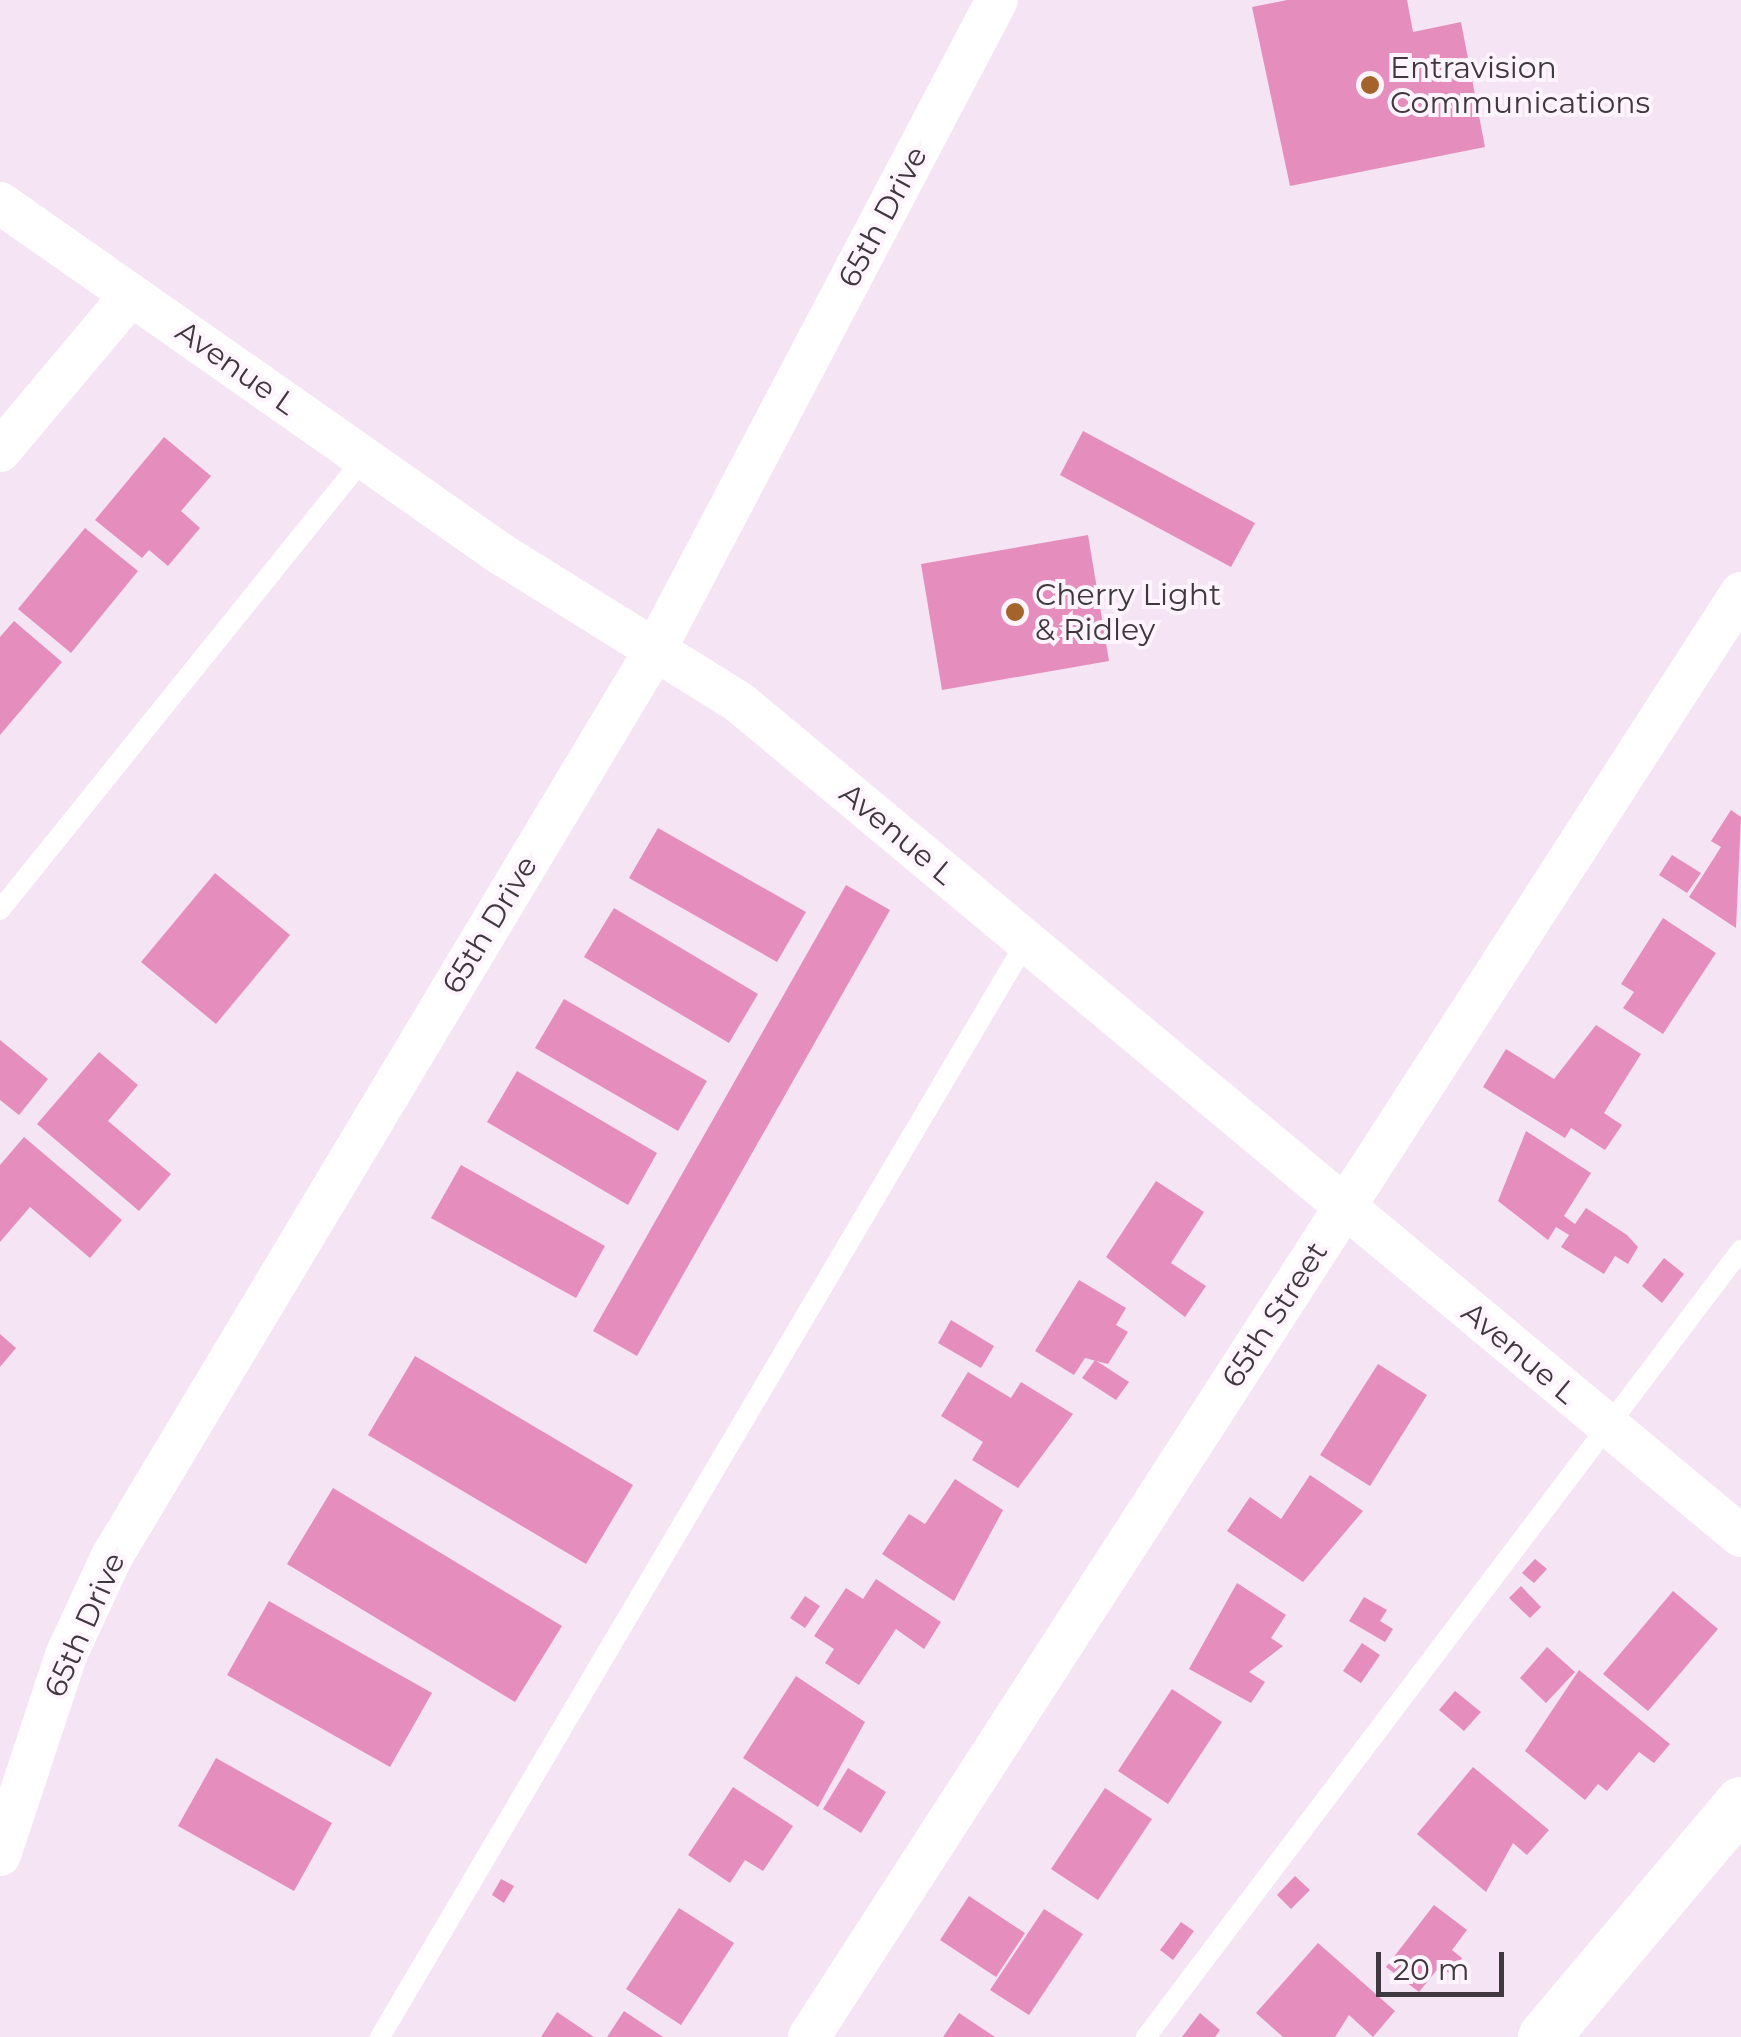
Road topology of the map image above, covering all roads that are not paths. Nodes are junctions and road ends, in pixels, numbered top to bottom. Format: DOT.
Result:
graph roads {
  1 [pos="997,0"];
  2 [pos="0,203"];
  3 [pos="131,295"];
  4 [pos="0,451"];
  5 [pos="364,458"];
  6 [pos="1741,593"];
  7 [pos="655,650"];
  8 [pos="0,910"];
  9 [pos="1026,942"];
  10 [pos="1344,1208"];
  11 [pos="1741,1250"];
  12 [pos="1609,1427"];
  13 [pos="1741,1536"];
  14 [pos="1741,1803"];
  15 [pos="0,1855"];
  16 [pos="380,2037"];
  17 [pos="809,2037"];
  18 [pos="1146,2037"];
  19 [pos="1544,2037"];
  1 -- 7 [label="street, 65th Drive"];
  2 -- 3 [label="street, Avenue L"];
  3 -- 4 [label="street"];
  3 -- 5 [label="street, Avenue L"];
  5 -- 7 [label="street, Avenue L"];
  5 -- 8 [label="lane"];
  6 -- 10 [label="street, 65th Street"];
  7 -- 9 [label="street, Avenue L"];
  7 -- 15 [label="street, 65th Drive"];
  9 -- 10 [label="street, Avenue L"];
  9 -- 16 [label="lane"];
  10 -- 12 [label="street, Avenue L"];
  10 -- 17 [label="street, 65th Street"];
  11 -- 12 [label="lane"];
  12 -- 13 [label="street, Avenue L"];
  12 -- 18 [label="lane"];
  14 -- 19 [label="street"];
}
